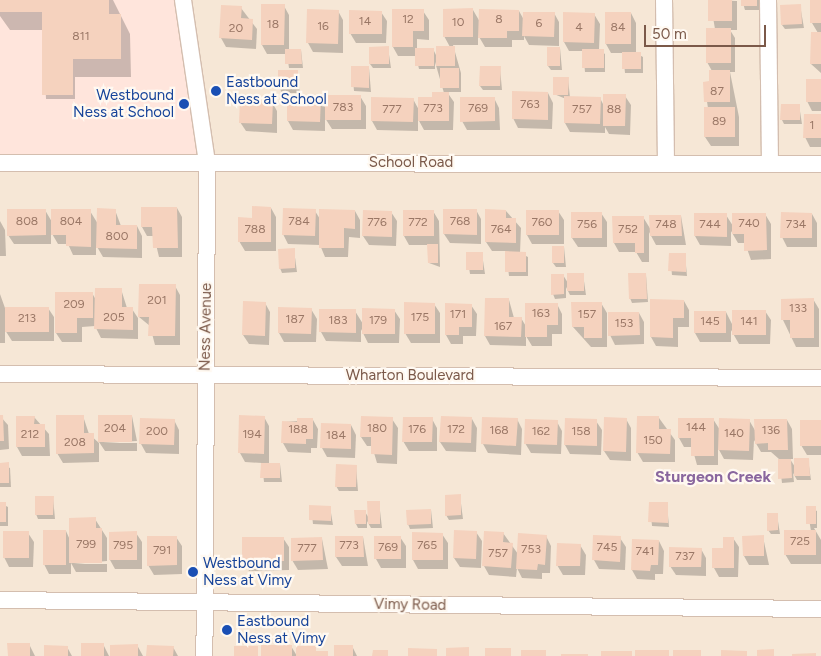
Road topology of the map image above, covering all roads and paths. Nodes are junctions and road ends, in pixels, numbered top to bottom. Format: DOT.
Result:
graph roads {
  1 [pos="183,0"];
  2 [pos="664,0"];
  3 [pos="768,0"];
  4 [pos="0,163"];
  5 [pos="207,163"];
  6 [pos="666,164"];
  7 [pos="770,164"];
  8 [pos="821,164"];
  9 [pos="0,374"];
  10 [pos="205,375"];
  11 [pos="821,378"];
  12 [pos="0,600"];
  13 [pos="203,603"];
  14 [pos="821,609"];
  15 [pos="204,656"];
  1 -- 5 [label="street, Ness Avenue"];
  2 -- 6 [label="street"];
  3 -- 7 [label="street"];
  4 -- 5 [label="street, School Road"];
  5 -- 6 [label="street, School Road"];
  5 -- 10 [label="street, Ness Avenue"];
  6 -- 7 [label="street, School Road"];
  7 -- 8 [label="street, School Road"];
  9 -- 10 [label="street, Wharton Boulevard"];
  10 -- 11 [label="street, Wharton Boulevard"];
  10 -- 13 [label="street, Ness Avenue"];
  12 -- 13 [label="street, Vimy Road"];
  13 -- 14 [label="street, Vimy Road"];
  13 -- 15 [label="street, Ness Avenue"];
}
